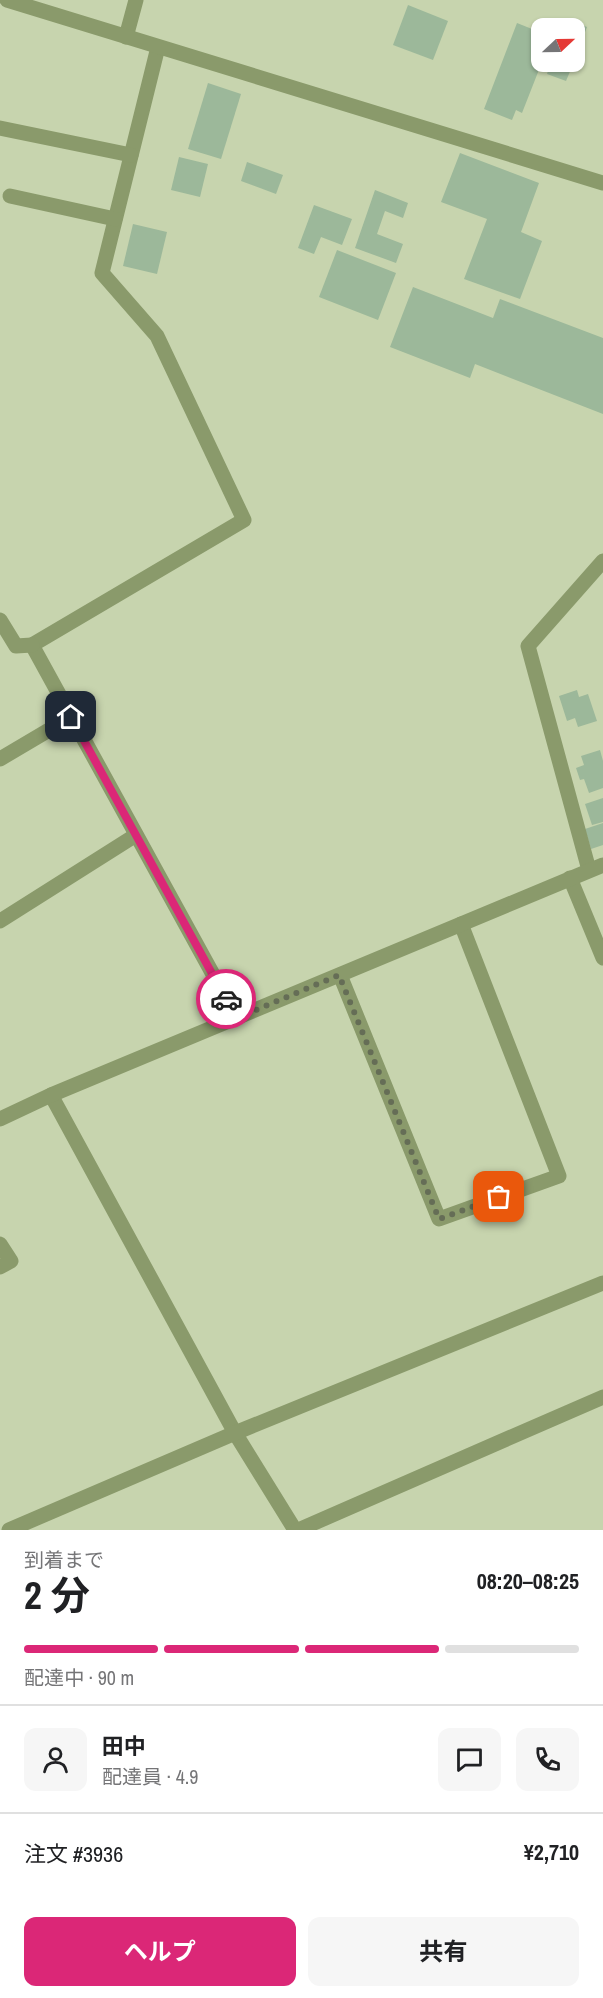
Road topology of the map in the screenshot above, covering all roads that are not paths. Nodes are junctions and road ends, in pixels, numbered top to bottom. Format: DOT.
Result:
graph roads {
  1 [pos="8,0"];
  2 [pos="136,0"];
  3 [pos="126,37"];
  4 [pos="158,47"];
  5 [pos="0,128"];
  6 [pos="131,155"];
  7 [pos="603,183"];
  8 [pos="10,196"];
  9 [pos="115,219"];
  10 [pos="603,561"];
  11 [pos="0,620"];
  12 [pos="32,645"];
  13 [pos="71,717"];
  14 [pos="0,759"];
  15 [pos="136,835"];
  16 [pos="596,868"];
  17 [pos="570,879"];
  18 [pos="0,921"];
  19 [pos="461,924"];
  20 [pos="603,958"];
  21 [pos="339,975"];
  22 [pos="237,1018"];
  23 [pos="51,1095"];
  24 [pos="0,1119"];
  25 [pos="0,1244"];
  26 [pos="0,1267"];
  27 [pos="603,1283"];
  28 [pos="603,1397"];
  29 [pos="235,1432"];
  30 [pos="9,1530"];
  31 [pos="297,1530"];
  1 -- 3 [label="street"];
  2 -- 3 [label="street"];
  3 -- 4 [label="street"];
  4 -- 6 [label="street"];
  4 -- 7 [label="street"];
  5 -- 6 [label="street"];
  6 -- 9 [label="street"];
  8 -- 9 [label="street"];
  9 -- 12 [label="street"];
  10 -- 16 [label="street"];
  11 -- 12 [label="street"];
  12 -- 13 [label="street"];
  13 -- 14 [label="street"];
  13 -- 15 [label="street"];
  15 -- 18 [label="street"];
  15 -- 22 [label="street"];
  16 -- 17 [label="street"];
  17 -- 19 [label="street"];
  17 -- 20 [label="street"];
  19 -- 21 [label="street"];
  19 -- 21 [label="street"];
  21 -- 22 [label="street"];
  22 -- 23 [label="street"];
  23 -- 24 [label="street"];
  23 -- 29 [label="street"];
  25 -- 26 [label="street"];
  27 -- 29 [label="street"];
  28 -- 31 [label="street"];
  29 -- 30 [label="street"];
  29 -- 31 [label="street"];
}
